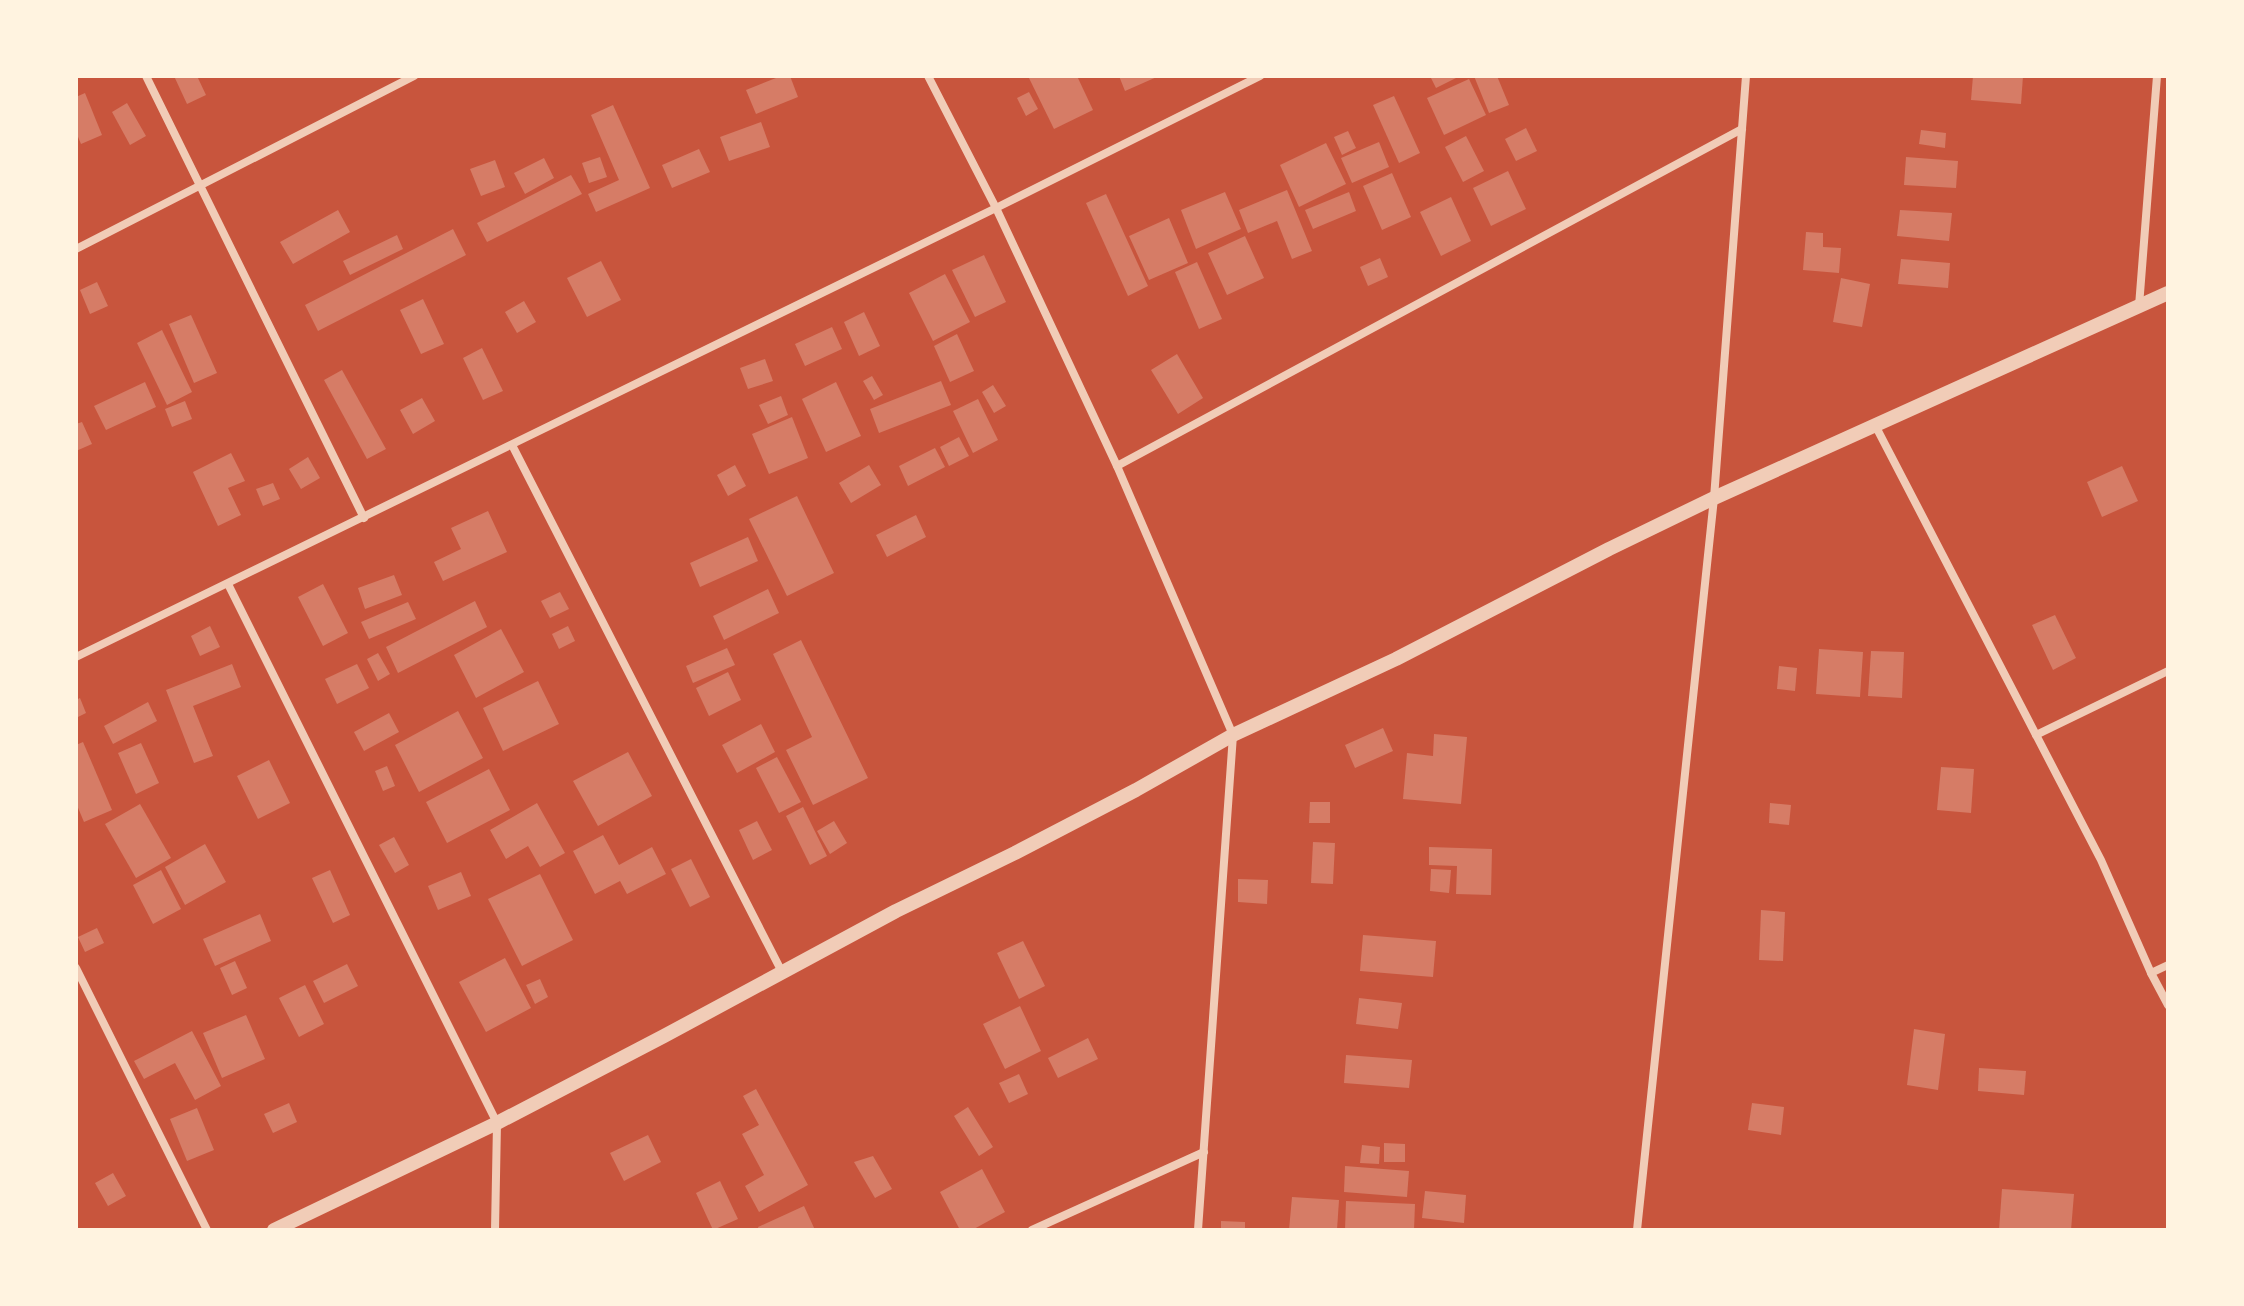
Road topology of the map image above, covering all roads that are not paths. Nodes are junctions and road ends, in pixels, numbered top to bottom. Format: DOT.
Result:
graph roads {
  1 [pos="146,76"];
  2 [pos="414,76"];
  3 [pos="928,76"];
  4 [pos="1260,76"];
  5 [pos="1746,76"];
  6 [pos="2157,76"];
  7 [pos="1742,129"];
  8 [pos="200,184"];
  9 [pos="996,208"];
  10 [pos="76,249"];
  11 [pos="2168,293"];
  12 [pos="2139,306"];
  13 [pos="1875,425"];
  14 [pos="512,445"];
  15 [pos="1117,466"];
  16 [pos="1714,498"];
  17 [pos="364,518"];
  18 [pos="228,584"];
  19 [pos="76,657"];
  20 [pos="2168,671"];
  21 [pos="1233,735"];
  22 [pos="2036,735"];
  23 [pos="2168,965"];
  24 [pos="76,968"];
  25 [pos="782,972"];
  26 [pos="2151,973"];
  27 [pos="2168,1005"];
  28 [pos="497,1123"];
  29 [pos="1204,1152"];
  30 [pos="207,1230"];
  31 [pos="274,1230"];
  32 [pos="495,1230"];
  33 [pos="1032,1230"];
  34 [pos="1198,1230"];
  35 [pos="1637,1230"];
  1 -- 8 [label="street"];
  2 -- 8 [label="street"];
  3 -- 9 [label="street"];
  4 -- 9 [label="street"];
  5 -- 7 [label="street"];
  6 -- 12 [label="street"];
  7 -- 15 [label="street"];
  7 -- 16 [label="street"];
  8 -- 10 [label="street"];
  8 -- 17 [label="street"];
  9 -- 14 [label="street"];
  9 -- 15 [label="street"];
  11 -- 12 [label="street"];
  12 -- 13 [label="street"];
  13 -- 16 [label="street"];
  13 -- 22 [label="street"];
  14 -- 17 [label="street"];
  14 -- 25 [label="street"];
  15 -- 21 [label="street"];
  16 -- 21 [label="street"];
  16 -- 35 [label="street"];
  17 -- 18 [label="street"];
  18 -- 19 [label="street"];
  18 -- 28 [label="street"];
  20 -- 22 [label="street"];
  21 -- 25 [label="street"];
  21 -- 29 [label="street"];
  22 -- 26 [label="street"];
  23 -- 26 [label="street"];
  24 -- 30 [label="street"];
  25 -- 28 [label="street"];
  26 -- 27 [label="street"];
  28 -- 31 [label="street"];
  28 -- 32 [label="street"];
  29 -- 33 [label="street"];
  29 -- 34 [label="street"];
}
